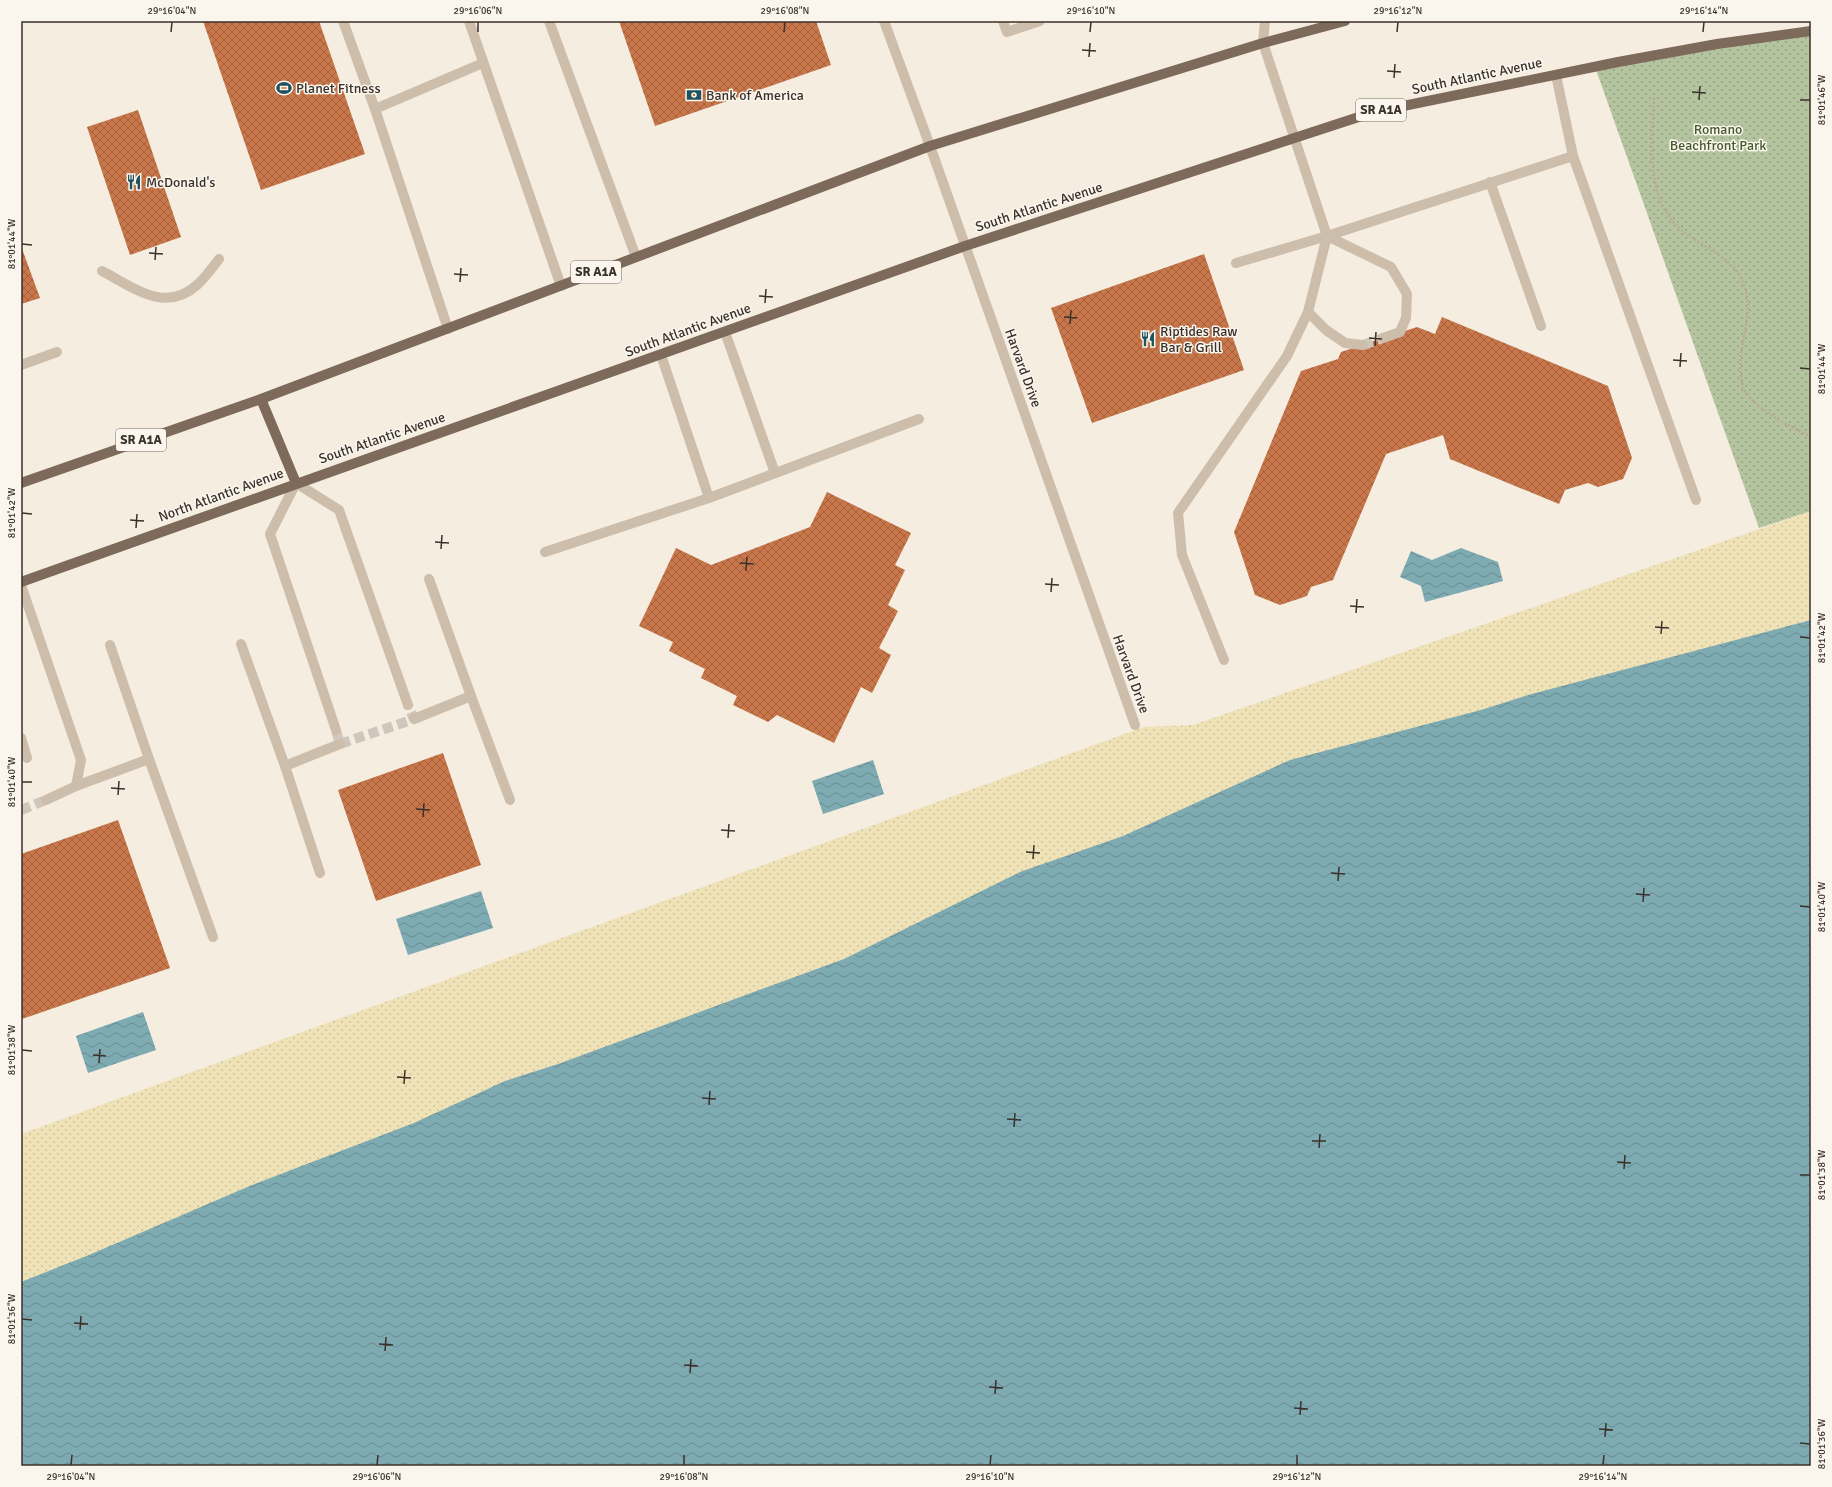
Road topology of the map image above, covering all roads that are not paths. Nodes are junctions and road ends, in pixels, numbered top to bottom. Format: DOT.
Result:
graph roads {
  1 [pos="343,21"];
  2 [pos="469,21"];
  3 [pos="549,21"];
  4 [pos="884,21"];
  5 [pos="1003,21"];
  6 [pos="1040,21"];
  7 [pos="1265,21"];
  8 [pos="1345,21"];
  9 [pos="1811,31"];
  10 [pos="1263,43"];
  11 [pos="484,63"];
  12 [pos="1556,75"];
  13 [pos="375,109"];
  14 [pos="1294,138"];
  15 [pos="930,146"];
  16 [pos="1572,156"];
  17 [pos="1490,182"];
  18 [pos="1327,236"];
  19 [pos="965,246"];
  20 [pos="636,257"];
  21 [pos="219,259"];
  22 [pos="1236,263"];
  23 [pos="102,272"];
  24 [pos="561,286"];
  25 [pos="1308,312"];
  26 [pos="1541,326"];
  27 [pos="448,328"];
  28 [pos="725,332"];
  29 [pos="1383,338"];
  30 [pos="1364,345"];
  31 [pos="57,352"];
  32 [pos="660,355"];
  33 [pos="21,364"];
  34 [pos="261,399"];
  35 [pos="919,419"];
  36 [pos="775,473"];
  37 [pos="21,483"];
  38 [pos="296,483"];
  39 [pos="709,498"];
  40 [pos="1696,500"];
  41 [pos="545,552"];
  42 [pos="429,579"];
  43 [pos="21,584"];
  44 [pos="242,644"];
  45 [pos="110,645"];
  46 [pos="1224,660"];
  47 [pos="471,696"];
  48 [pos="408,705"];
  49 [pos="414,719"];
  50 [pos="1135,725"];
  51 [pos="336,730"];
  52 [pos="21,738"];
  53 [pos="340,744"];
  54 [pos="27,758"];
  55 [pos="149,759"];
  56 [pos="285,766"];
  57 [pos="76,786"];
  58 [pos="46,800"];
  59 [pos="510,800"];
  60 [pos="320,873"];
  61 [pos="213,936"];
  1 -- 13 [label="street"];
  2 -- 11 [label="street"];
  3 -- 20 [label="street"];
  4 -- 15 [label="street, Harvard Drive"];
  5 -- 6 [label="street"];
  7 -- 10 [label="street"];
  8 -- 10 [label="main road, SR A1A"];
  9 -- 12 [label="main road, South Atlantic Avenue / SR A1A"];
  10 -- 14 [label="street"];
  10 -- 15 [label="main road, SR A1A"];
  11 -- 13 [label="street"];
  11 -- 24 [label="street"];
  12 -- 14 [label="main road, South Atlantic Avenue / SR A1A"];
  12 -- 16 [label="street"];
  13 -- 27 [label="street"];
  14 -- 18 [label="street"];
  14 -- 19 [label="main road, South Atlantic Avenue / SR A1A"];
  15 -- 19 [label="street, Harvard Drive"];
  15 -- 20 [label="main road, SR A1A"];
  16 -- 17 [label="street"];
  16 -- 40 [label="street"];
  17 -- 18 [label="street"];
  17 -- 26 [label="street"];
  18 -- 22 [label="street"];
  18 -- 25 [label="street"];
  18 -- 29 [label="street"];
  19 -- 28 [label="main road, South Atlantic Avenue / SR A1A"];
  19 -- 50 [label="street, Harvard Drive"];
  20 -- 24 [label="main road, SR A1A"];
  21 -- 23 [label="street"];
  24 -- 27 [label="main road, SR A1A"];
  25 -- 30 [label="street"];
  25 -- 46 [label="street"];
  27 -- 34 [label="main road, SR A1A"];
  28 -- 32 [label="main road, South Atlantic Avenue / SR A1A"];
  28 -- 36 [label="street"];
  31 -- 33 [label="street"];
  32 -- 38 [label="main road, South Atlantic Avenue / SR A1A"];
  32 -- 39 [label="street"];
  34 -- 37 [label="main road, SR A1A"];
  34 -- 38 [label="main road"];
  35 -- 36 [label="street"];
  36 -- 39 [label="street"];
  38 -- 43 [label="main road, North Atlantic Avenue / SR A1A"];
  38 -- 48 [label="street"];
  38 -- 51 [label="street"];
  39 -- 41 [label="street"];
  42 -- 47 [label="street"];
  43 -- 57 [label="street"];
  44 -- 56 [label="street"];
  45 -- 55 [label="street"];
  47 -- 49 [label="street"];
  47 -- 59 [label="street"];
  52 -- 54 [label="street"];
  53 -- 56 [label="street"];
  55 -- 57 [label="street"];
  55 -- 61 [label="street"];
  56 -- 60 [label="street"];
  57 -- 58 [label="street"];
}
